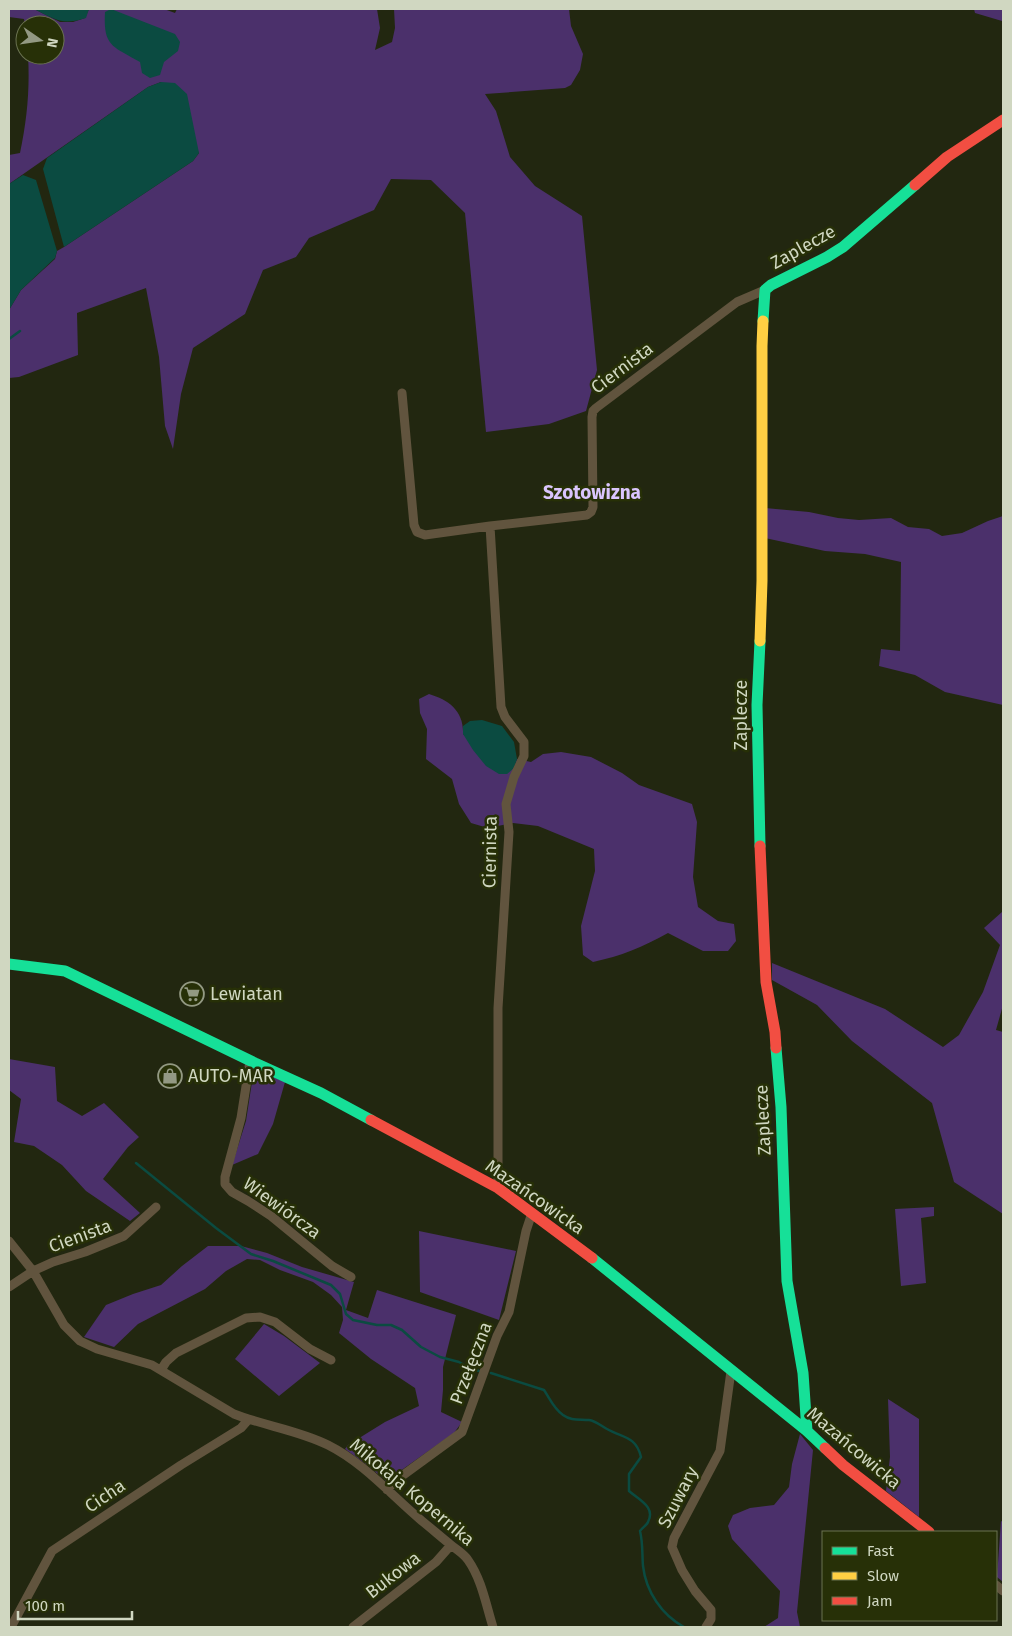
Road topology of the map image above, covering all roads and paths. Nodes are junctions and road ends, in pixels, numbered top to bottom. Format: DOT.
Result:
graph roads {
  1 [pos="1003,120"];
  2 [pos="765,290"];
  3 [pos="402,392"];
  4 [pos="490,526"];
  5 [pos="9,964"];
  6 [pos="250,1061"];
  7 [pos="498,1188"];
  8 [pos="156,1207"];
  9 [pos="532,1213"];
  10 [pos="9,1241"];
  11 [pos="33,1270"];
  12 [pos="351,1277"];
  13 [pos="9,1287"];
  14 [pos="331,1360"];
  15 [pos="161,1370"];
  16 [pos="731,1371"];
  17 [pos="248,1420"];
  18 [pos="807,1432"];
  19 [pos="387,1490"];
  20 [pos="928,1531"];
  21 [pos="451,1545"];
  22 [pos="11,1627"];
  23 [pos="353,1627"];
  24 [pos="493,1627"];
  25 [pos="706,1627"];
  1 -- 2 [label="street, Zaplecze"];
  2 -- 4 [label="street, Ciernista"];
  2 -- 18 [label="street, Zaplecze"];
  3 -- 4 [label="street, Ciernista"];
  4 -- 7 [label="street, Ciernista"];
  5 -- 6 [label="street, Mazańcowicka"];
  6 -- 7 [label="street, Mazańcowicka"];
  6 -- 12 [label="street, Wiewiórcza"];
  7 -- 9 [label="street, Mazańcowicka"];
  8 -- 11 [label="street, Cienista"];
  9 -- 16 [label="street, Mazańcowicka"];
  9 -- 19 [label="street, Przełęczna"];
  10 -- 11 [label="street, Mikołaja Kopernika"];
  11 -- 13 [label="street, Cienista"];
  11 -- 15 [label="street, Mikołaja Kopernika"];
  14 -- 15 [label="street"];
  15 -- 17 [label="street, Mikołaja Kopernika"];
  16 -- 18 [label="street, Mazańcowicka"];
  16 -- 25 [label="street, Szuwary"];
  17 -- 19 [label="street, Mikołaja Kopernika"];
  17 -- 22 [label="street, Cicha"];
  18 -- 20 [label="street, Mazańcowicka"];
  19 -- 21 [label="street, Mikołaja Kopernika"];
  21 -- 23 [label="street, Bukowa"];
  21 -- 24 [label="street, Mikołaja Kopernika"];
}
